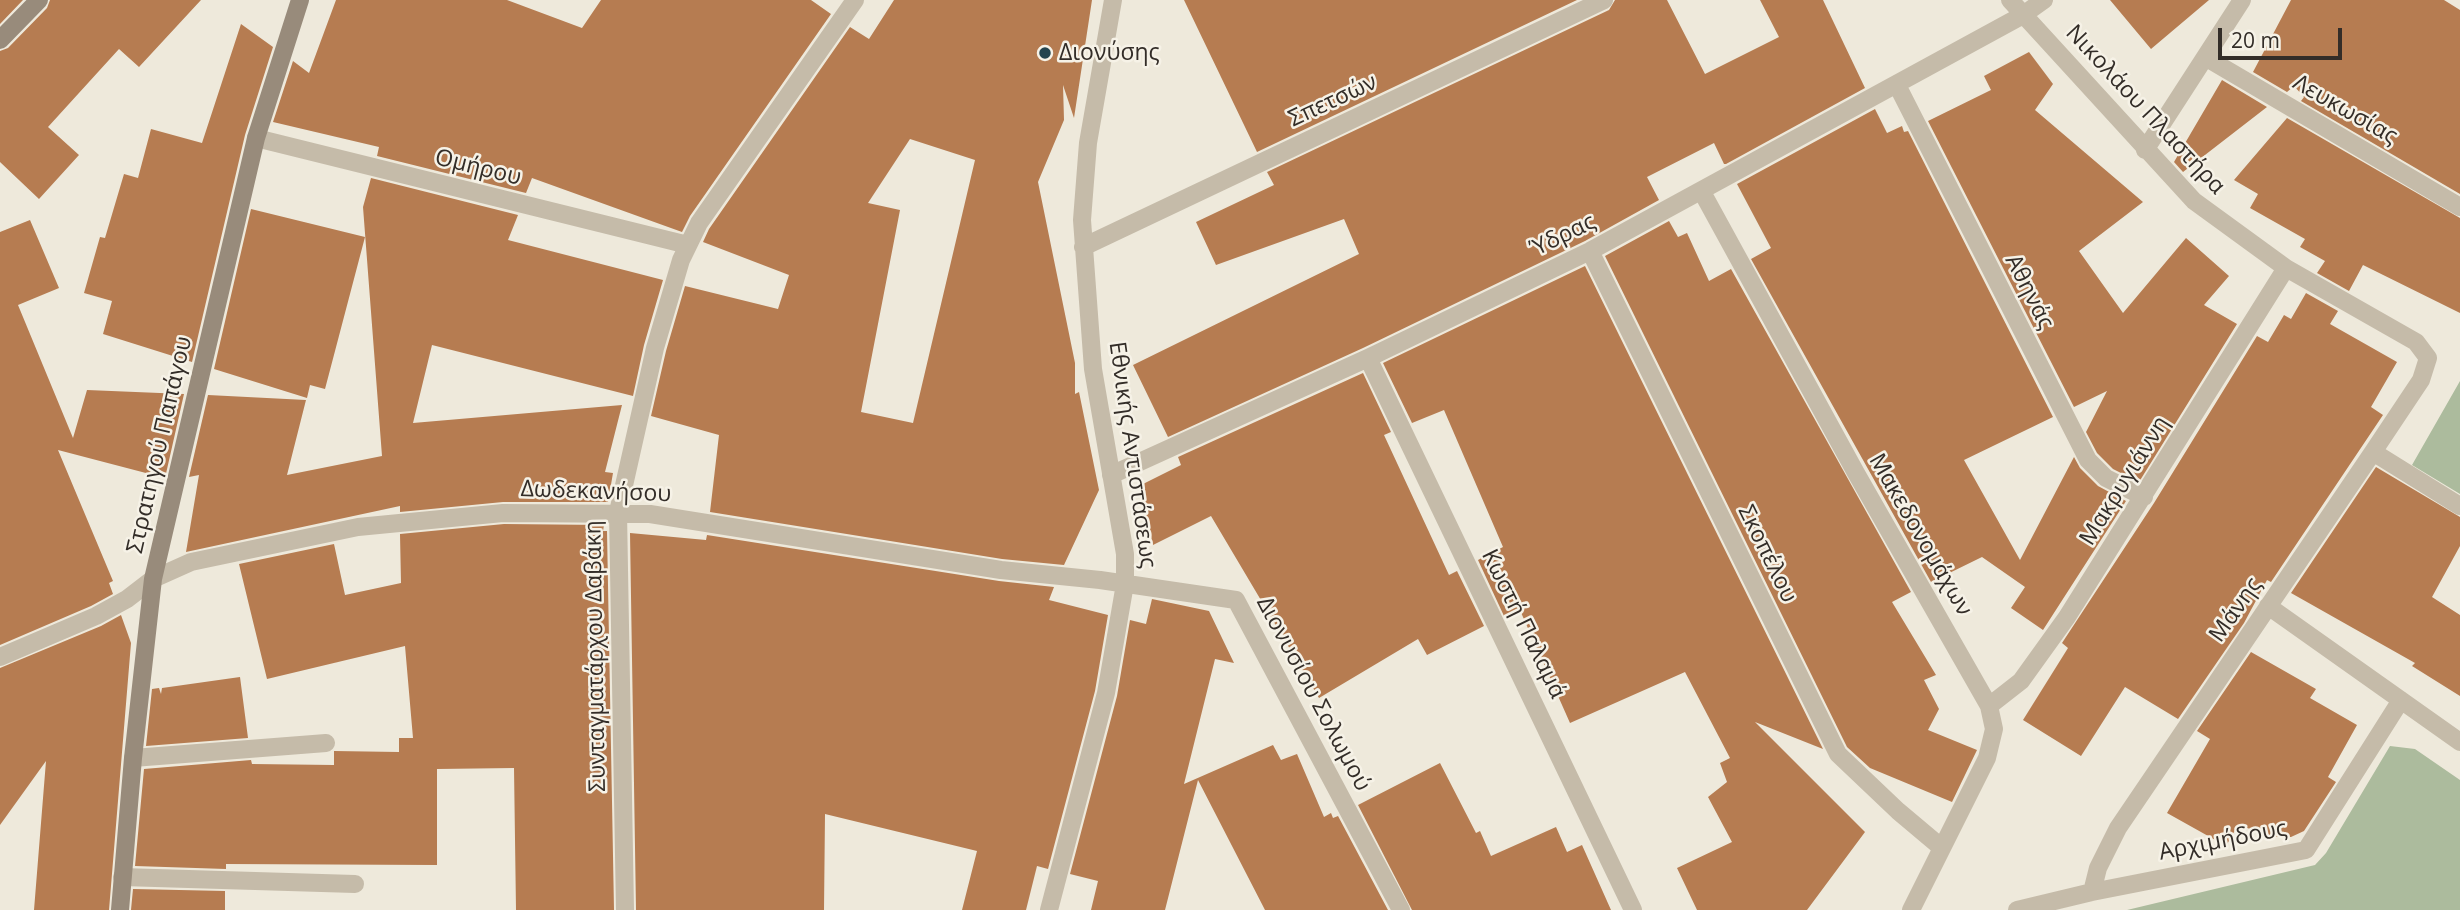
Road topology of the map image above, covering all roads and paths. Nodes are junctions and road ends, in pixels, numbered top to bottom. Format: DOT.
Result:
graph roads {
  1 [pos="39,0"];
  2 [pos="300,0"];
  3 [pos="1113,0"];
  4 [pos="1604,0"];
  5 [pos="2010,0"];
  6 [pos="2044,0"];
  7 [pos="2242,0"];
  8 [pos="851,1"];
  9 [pos="2023,15"];
  10 [pos="0,40"];
  11 [pos="2205,57"];
  12 [pos="1897,85"];
  13 [pos="256,138"];
  14 [pos="2145,150"];
  15 [pos="1702,192"];
  16 [pos="2460,207"];
  17 [pos="688,245"];
  18 [pos="1083,247"];
  19 [pos="1590,251"];
  20 [pos="2286,268"];
  21 [pos="1368,358"];
  22 [pos="2428,359"];
  23 [pos="2373,452"];
  24 [pos="1111,475"];
  25 [pos="2144,497"];
  26 [pos="2460,506"];
  27 [pos="618,512"];
  28 [pos="153,579"];
  29 [pos="1125,584"];
  30 [pos="2269,606"];
  31 [pos="0,657"];
  32 [pos="2401,700"];
  33 [pos="1989,706"];
  34 [pos="2460,742"];
  35 [pos="326,743"];
  36 [pos="133,758"];
  37 [pos="1942,848"];
  38 [pos="122,877"];
  39 [pos="355,884"];
  40 [pos="2092,892"];
  41 [pos="120,910"];
  42 [pos="625,910"];
  43 [pos="1049,910"];
  44 [pos="1401,910"];
  45 [pos="1633,910"];
  46 [pos="1911,910"];
  47 [pos="2017,910"];
  1 -- 10 [label="street"];
  2 -- 13 [label="street, Στρατηγού Παπάγου"];
  3 -- 18 [label="street, Εθνικής Αντιστάσεως"];
  4 -- 18 [label="street, Σπετσών"];
  5 -- 9 [label="street, Νικολάου Πλαστήρα"];
  6 -- 9 [label="street, Ύδρας"];
  7 -- 11 [label="street"];
  8 -- 17 [label="street, Συνταγματάρχου Δαβάκη"];
  9 -- 12 [label="street, Ύδρας"];
  9 -- 14 [label="street, Νικολάου Πλαστήρα"];
  11 -- 14 [label="street"];
  11 -- 16 [label="street, Λευκωσίας"];
  12 -- 15 [label="street, Ύδρας"];
  12 -- 25 [label="street, Αθηνάς"];
  13 -- 17 [label="street, Ομήρου"];
  13 -- 28 [label="street, Στρατηγού Παπάγου"];
  14 -- 20 [label="street, Νικολάου Πλαστήρα"];
  15 -- 19 [label="street, Ύδρας"];
  15 -- 33 [label="street, Μακεδονομάχων"];
  17 -- 27 [label="street, Συνταγματάρχου Δαβάκη"];
  18 -- 24 [label="street, Εθνικής Αντιστάσεως"];
  19 -- 21 [label="street, Ύδρας"];
  19 -- 37 [label="street, Σκοπέλου"];
  20 -- 22 [label="street, Νικολάου Πλαστήρα"];
  20 -- 25 [label="street, Μακρυγιάννη"];
  21 -- 24 [label="street, Ύδρας"];
  21 -- 45 [label="street, Κωστή Παλαμά"];
  22 -- 23 [label="street, Μάνης"];
  23 -- 26 [label="street"];
  23 -- 30 [label="street, Μάνης"];
  24 -- 29 [label="street, Εθνικής Αντιστάσεως"];
  25 -- 33 [label="street, Μακρυγιάννη"];
  27 -- 28 [label="street, Δωδεκανήσου"];
  27 -- 29 [label="street, Δωδεκανήσου"];
  27 -- 42 [label="street, Συνταγματάρχου Δαβάκη"];
  28 -- 31 [label="street, Δωδεκανήσου"];
  28 -- 36 [label="street, Στρατηγού Παπάγου"];
  29 -- 43 [label="street, Εθνικής Αντιστάσεως"];
  29 -- 44 [label="street, Διονυσίου Σολωμού"];
  30 -- 32 [label="street"];
  30 -- 40 [label="street, Μάνης"];
  32 -- 34 [label="street"];
  32 -- 40 [label="street, Αρχιμήδους"];
  33 -- 37 [label="street, Μακεδονομάχων"];
  35 -- 36 [label="street"];
  36 -- 38 [label="street, Στρατηγού Παπάγου"];
  37 -- 46 [label="street, Μακεδονομάχων"];
  38 -- 39 [label="street"];
  38 -- 41 [label="street, Στρατηγού Παπάγου"];
  40 -- 47 [label="street, Αρχιμήδους"];
}
